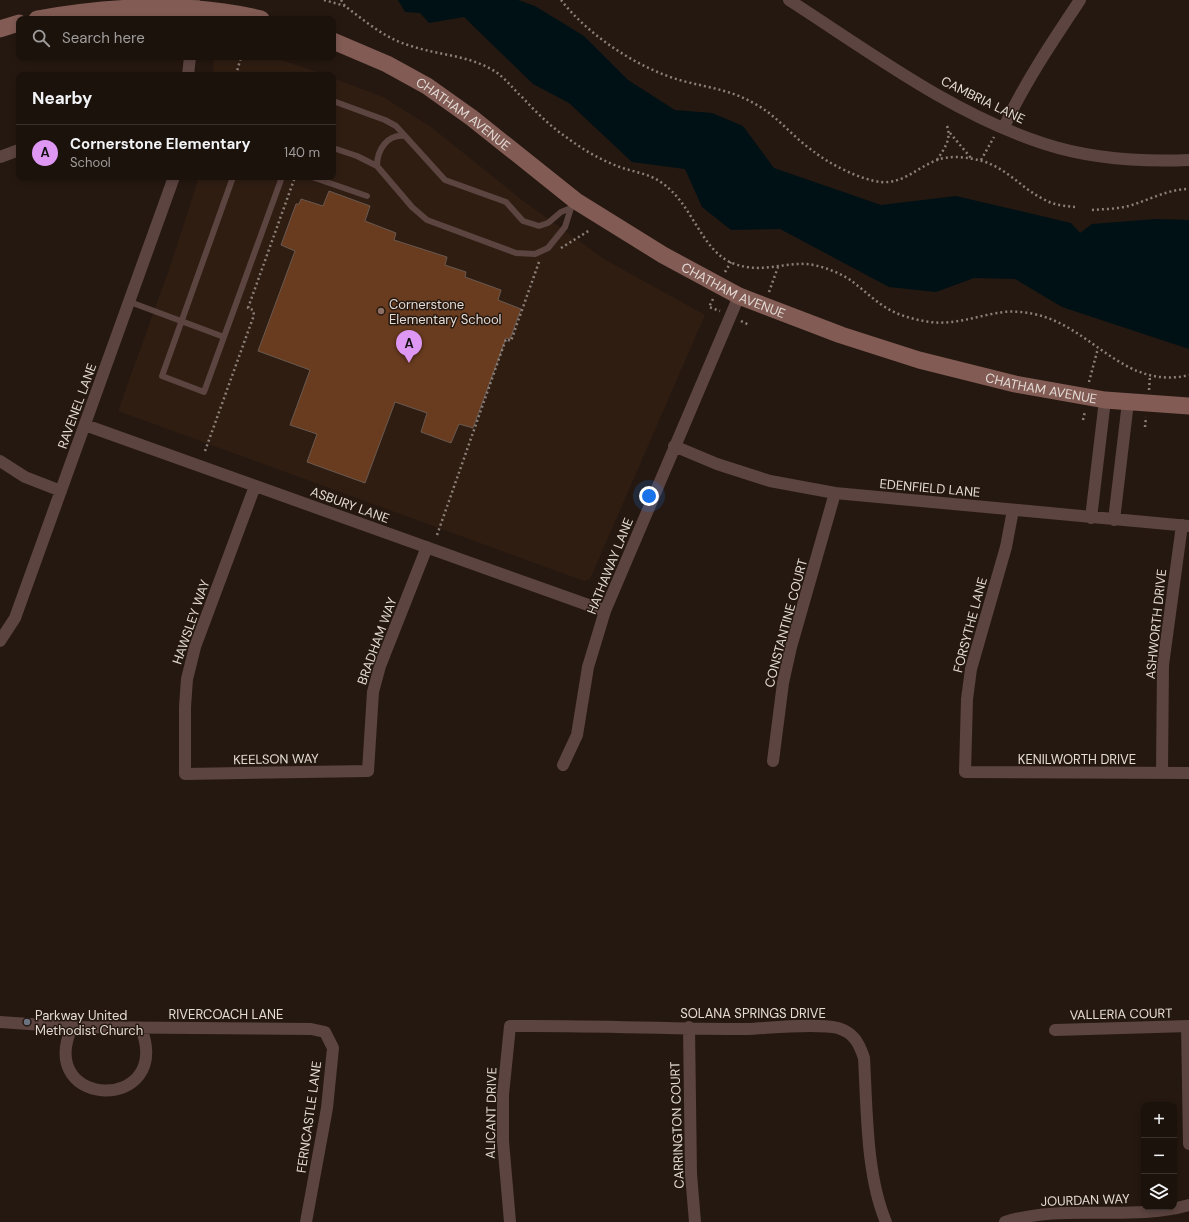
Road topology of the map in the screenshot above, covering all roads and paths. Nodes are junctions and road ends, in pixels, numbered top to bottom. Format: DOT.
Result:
graph roads {
  1 [pos="324,0"];
  2 [pos="340,0"];
  3 [pos="561,0"];
  4 [pos="789,0"];
  5 [pos="1080,0"];
  6 [pos="345,6"];
  7 [pos="193,9"];
  8 [pos="55,16"];
  9 [pos="248,16"];
  10 [pos="16,24"];
  11 [pos="0,30"];
  12 [pos="336,42"];
  13 [pos="190,60"];
  14 [pos="240,60"];
  15 [pos="188,72"];
  16 [pos="237,72"];
  17 [pos="336,102"];
  18 [pos="947,126"];
  19 [pos="1004,127"];
  20 [pos="950,133"];
  21 [pos="405,136"];
  22 [pos="336,149"];
  23 [pos="16,151"];
  24 [pos="0,157"];
  25 [pos="972,159"];
  26 [pos="936,160"];
  27 [pos="981,160"];
  28 [pos="1189,160"];
  29 [pos="377,166"];
  30 [pos="173,180"];
  31 [pos="232,180"];
  32 [pos="281,180"];
  33 [pos="294,180"];
  34 [pos="321,180"];
  35 [pos="1189,189"];
  36 [pos="367,196"];
  37 [pos="574,204"];
  38 [pos="1075,207"];
  39 [pos="1092,210"];
  40 [pos="540,259"];
  41 [pos="739,296"];
  42 [pos="130,302"];
  43 [pos="182,321"];
  44 [pos="224,337"];
  45 [pos="1189,375"];
  46 [pos="1105,400"];
  47 [pos="1128,402"];
  48 [pos="1189,406"];
  49 [pos="85,424"];
  50 [pos="674,446"];
  51 [pos="205,451"];
  52 [pos="0,462"];
  53 [pos="255,486"];
  54 [pos="61,491"];
  55 [pos="835,493"];
  56 [pos="1013,510"];
  57 [pos="1091,518"];
  58 [pos="1114,520"];
  59 [pos="1185,526"];
  60 [pos="437,535"];
  61 [pos="427,547"];
  62 [pos="605,611"];
  63 [pos="0,641"];
  64 [pos="773,761"];
  65 [pos="563,765"];
  66 [pos="368,771"];
  67 [pos="965,772"];
  68 [pos="1162,773"];
  69 [pos="1189,773"];
  70 [pos="185,774"];
  71 [pos="0,1022"];
  72 [pos="532,1026"];
  73 [pos="1188,1026"];
  74 [pos="72,1027"];
  75 [pos="689,1027"];
  76 [pos="141,1028"];
  77 [pos="311,1029"];
  78 [pos="1055,1030"];
  79 [pos="1189,1144"];
  80 [pos="1189,1205"];
  81 [pos="306,1222"];
  82 [pos="510,1222"];
  83 [pos="695,1222"];
  84 [pos="886,1222"];
  85 [pos="1006,1222"];
  1 -- 6 [label="path"];
  2 -- 6 [label="path"];
  3 -- 26 [label="path"];
  4 -- 19 [label="street, CAMBRIA LANE"];
  5 -- 19 [label="street"];
  6 -- 45 [label="path"];
  7 -- 8 [label="street"];
  7 -- 9 [label="street"];
  10 -- 11 [label="street"];
  12 -- 37 [label="street, CHATHAM AVENUE"];
  13 -- 15 [label="street"];
  14 -- 16 [label="path"];
  17 -- 21 [label="lane"];
  18 -- 20 [label="path"];
  19 -- 27 [label="path"];
  19 -- 28 [label="street, CAMBRIA LANE"];
  20 -- 25 [label="path"];
  20 -- 26 [label="path"];
  21 -- 29 [label="lane"];
  21 -- 37 [label="lane"];
  22 -- 29 [label="lane"];
  23 -- 24 [label="street"];
  25 -- 26 [label="path"];
  25 -- 27 [label="path"];
  27 -- 38 [label="path"];
  29 -- 37 [label="lane"];
  30 -- 42 [label="street, RAVENEL LANE"];
  31 -- 43 [label="lane"];
  32 -- 44 [label="lane"];
  33 -- 51 [label="path"];
  34 -- 36 [label="lane"];
  35 -- 39 [label="path"];
  37 -- 41 [label="street, CHATHAM AVENUE"];
  40 -- 60 [label="path"];
  41 -- 46 [label="street, CHATHAM AVENUE"];
  41 -- 50 [label="street, HATHAWAY LANE"];
  42 -- 43 [label="lane"];
  42 -- 49 [label="street, RAVENEL LANE"];
  43 -- 44 [label="lane"];
  43 -- 44 [label="lane"];
  46 -- 47 [label="street, CHATHAM AVENUE"];
  46 -- 57 [label="street"];
  47 -- 48 [label="street, CHATHAM AVENUE"];
  47 -- 58 [label="street"];
  49 -- 53 [label="street, ASBURY LANE"];
  49 -- 54 [label="street, RAVENEL LANE"];
  50 -- 55 [label="street, EDENFIELD LANE"];
  50 -- 62 [label="street, HATHAWAY LANE"];
  52 -- 54 [label="street"];
  53 -- 61 [label="street, ASBURY LANE"];
  53 -- 70 [label="street, HAWSLEY WAY"];
  54 -- 63 [label="street, RAVENEL LANE"];
  55 -- 56 [label="street, EDENFIELD LANE"];
  55 -- 64 [label="street, CONSTANTINE COURT"];
  56 -- 57 [label="street, EDENFIELD LANE"];
  56 -- 67 [label="street, FORSYTHE LANE"];
  57 -- 58 [label="street, EDENFIELD LANE"];
  58 -- 59 [label="street, EDENFIELD LANE"];
  59 -- 68 [label="street, ASHWORTH DRIVE"];
  61 -- 62 [label="street, ASBURY LANE"];
  61 -- 66 [label="street, BRADHAM WAY"];
  62 -- 65 [label="street, HATHAWAY LANE"];
  66 -- 70 [label="street, KEELSON WAY"];
  67 -- 68 [label="street, KENILWORTH DRIVE"];
  68 -- 69 [label="street, KENILWORTH DRIVE"];
  71 -- 74 [label="street, RIVERCOACH LANE"];
  72 -- 75 [label="street, SOLANA SPRINGS DRIVE"];
  72 -- 82 [label="street, ALICANT DRIVE"];
  73 -- 78 [label="street, VALLERIA COURT"];
  73 -- 79 [label="street"];
  74 -- 76 [label="street, RIVERCOACH LANE"];
  74 -- 76 [label="street"];
  75 -- 83 [label="street, CARRINGTON COURT"];
  75 -- 84 [label="street, SOLANA SPRINGS DRIVE"];
  76 -- 77 [label="street, RIVERCOACH LANE"];
  77 -- 81 [label="street, FERNCASTLE LANE"];
  80 -- 85 [label="street, JOURDAN WAY"];
}
